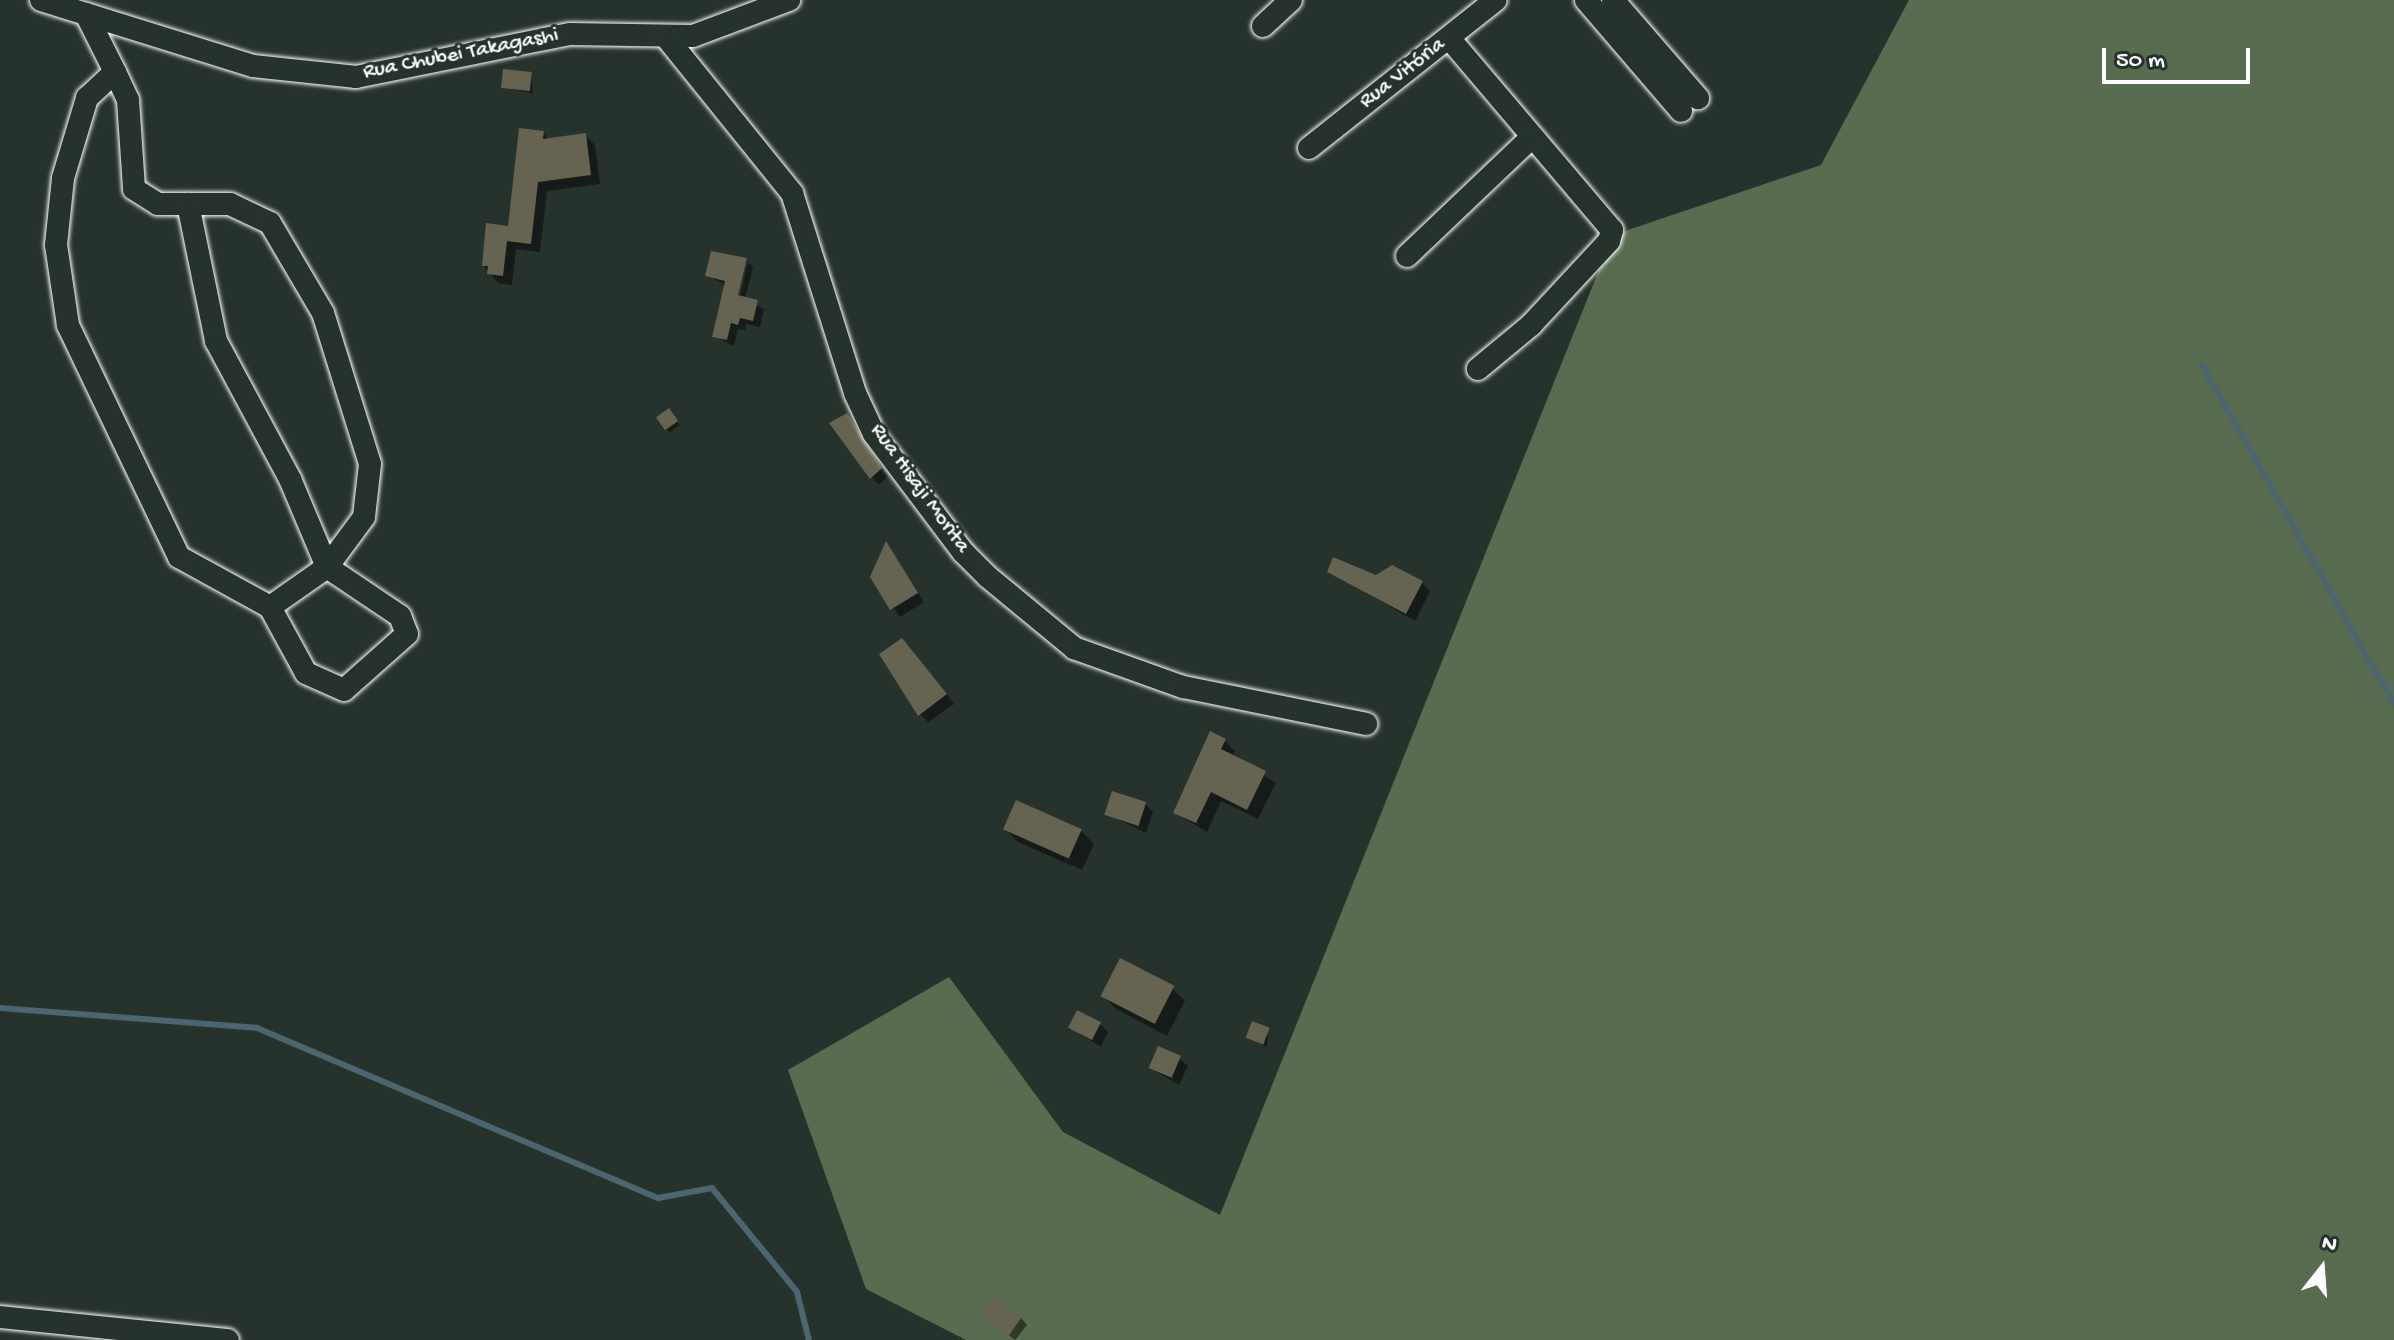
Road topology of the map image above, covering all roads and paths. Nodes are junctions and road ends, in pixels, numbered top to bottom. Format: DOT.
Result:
graph roads {
  1 [pos="41,0"];
  2 [pos="789,0"];
  3 [pos="1291,0"];
  4 [pos="1496,0"];
  5 [pos="1586,0"];
  6 [pos="1613,0"];
  7 [pos="86,14"];
  8 [pos="1263,26"];
  9 [pos="666,37"];
  10 [pos="1449,38"];
  11 [pos="115,72"];
  12 [pos="1531,138"];
  13 [pos="1309,148"];
  14 [pos="188,204"];
  15 [pos="1407,256"];
  16 [pos="1478,369"];
  17 [pos="327,567"];
  18 [pos="270,607"];
  19 [pos="1366,724"];
  20 [pos="0,1317"];
  21 [pos="228,1340"];
  1 -- 7 [label="street, Rua Chubei Takagashi"];
  2 -- 9 [label="street, Rua Chubei Takagashi"];
  3 -- 8 [label="street"];
  4 -- 10 [label="street, Rua Vitória"];
  5 -- 6 [label="street"];
  7 -- 9 [label="street, Rua Chubei Takagashi"];
  7 -- 11 [label="street"];
  9 -- 19 [label="street, Rua Hisaji Morita"];
  10 -- 12 [label="street"];
  10 -- 13 [label="street, Rua Vitória"];
  11 -- 14 [label="street"];
  11 -- 18 [label="street"];
  12 -- 15 [label="street"];
  12 -- 16 [label="street"];
  14 -- 17 [label="street"];
  14 -- 17 [label="street"];
  17 -- 18 [label="street"];
  17 -- 18 [label="street"];
  20 -- 21 [label="street"];
}
